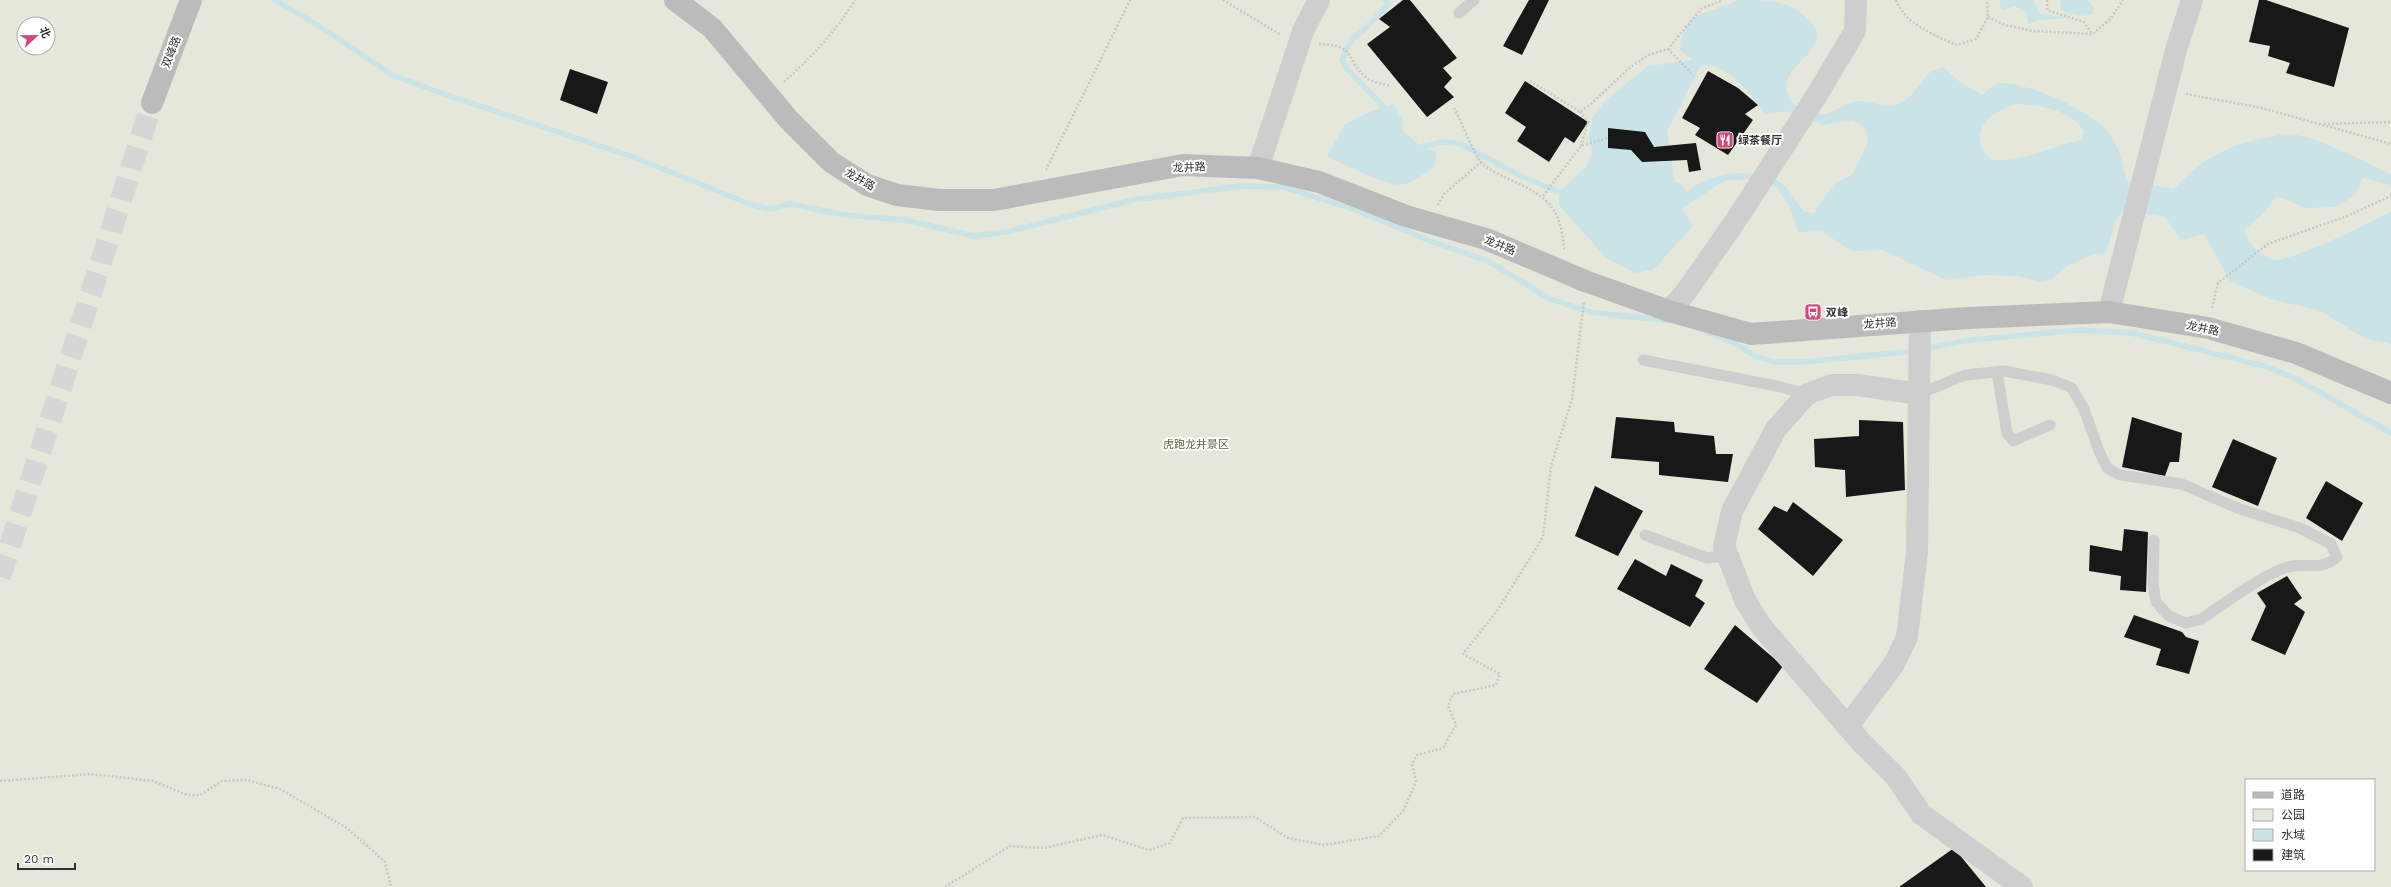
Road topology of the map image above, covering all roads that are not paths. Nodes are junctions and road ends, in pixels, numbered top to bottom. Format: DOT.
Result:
graph roads {
  1 [pos="191,0"];
  2 [pos="675,0"];
  3 [pos="1319,0"];
  4 [pos="1474,0"];
  5 [pos="1856,0"];
  6 [pos="2192,0"];
  7 [pos="1459,13"];
  8 [pos="152,103"];
  9 [pos="1258,168"];
  10 [pos="1669,312"];
  11 [pos="2108,312"];
  12 [pos="1920,321"];
  13 [pos="1644,360"];
  14 [pos="1997,372"];
  15 [pos="2391,392"];
  16 [pos="1807,394"];
  17 [pos="1919,394"];
  18 [pos="2050,425"];
  19 [pos="1645,535"];
  20 [pos="2154,540"];
  21 [pos="1727,555"];
  22 [pos="1848,726"];
  23 [pos="2022,887"];
  1 -- 8 [label="street, 双峰路"];
  2 -- 9 [label="street, 龙井路"];
  3 -- 9 [label="street"];
  4 -- 7 [label="lane"];
  5 -- 10 [label="street"];
  6 -- 11 [label="street"];
  9 -- 10 [label="street, 龙井路"];
  10 -- 12 [label="street, 龙井路"];
  11 -- 12 [label="street, 龙井路"];
  11 -- 15 [label="street, 龙井路"];
  12 -- 17 [label="street"];
  13 -- 16 [label="lane"];
  14 -- 17 [label="lane"];
  14 -- 18 [label="lane"];
  14 -- 20 [label="lane"];
  16 -- 17 [label="street"];
  16 -- 21 [label="street"];
  17 -- 22 [label="street"];
  19 -- 21 [label="lane"];
  21 -- 22 [label="street"];
  22 -- 23 [label="street"];
}
